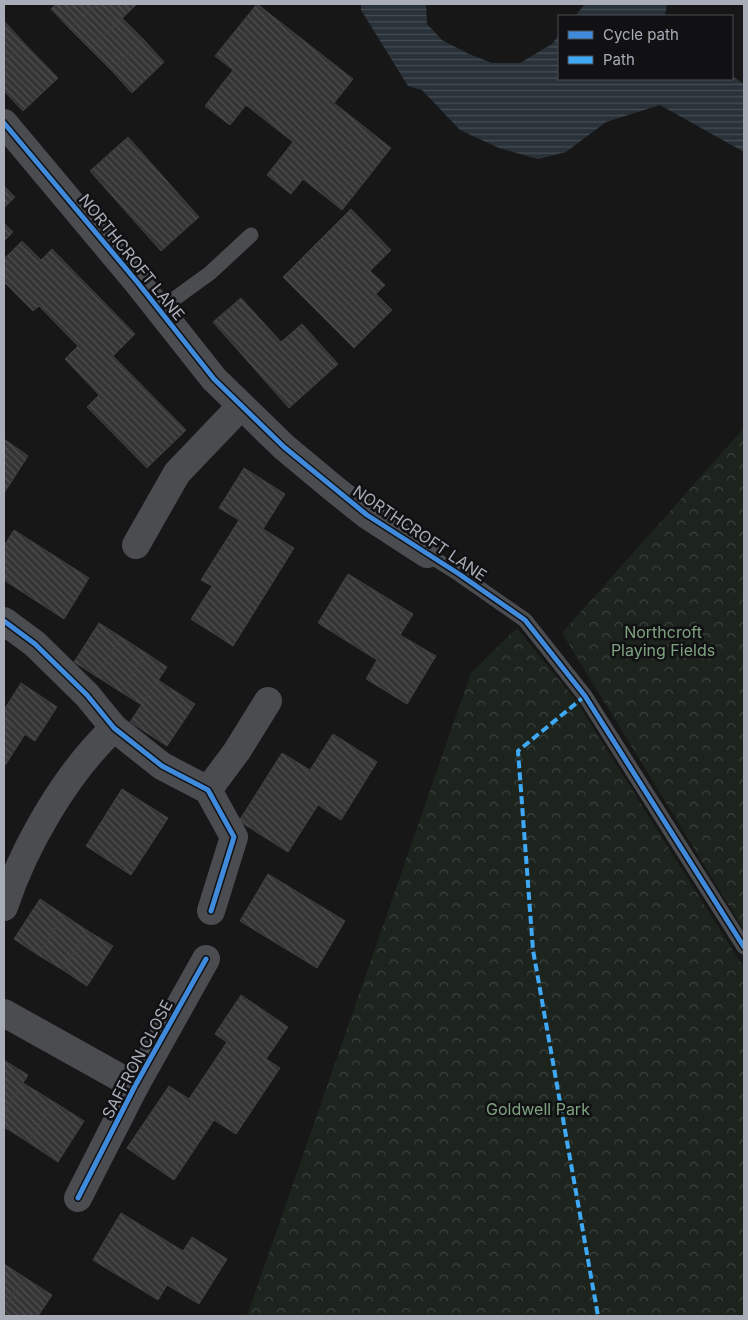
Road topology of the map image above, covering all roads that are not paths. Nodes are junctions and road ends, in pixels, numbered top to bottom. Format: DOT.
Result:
graph roads {
  1 [pos="4,123"];
  2 [pos="251,235"];
  3 [pos="159,310"];
  4 [pos="242,406"];
  5 [pos="136,545"];
  6 [pos="427,554"];
  7 [pos="4,621"];
  8 [pos="268,701"];
  9 [pos="114,728"];
  10 [pos="208,790"];
  11 [pos="4,907"];
  12 [pos="211,911"];
  13 [pos="744,947"];
  14 [pos="206,959"];
  15 [pos="4,1013"];
  16 [pos="135,1086"];
  17 [pos="78,1198"];
  1 -- 3 [label="street, NORTHCROFT LANE"];
  2 -- 3 [label="lane"];
  3 -- 4 [label="street, NORTHCROFT LANE"];
  4 -- 5 [label="street"];
  4 -- 6 [label="street, NORTHCROFT LANE"];
  6 -- 13 [label="lane, NORTHCROFT LANE"];
  7 -- 9 [label="street"];
  8 -- 10 [label="street"];
  9 -- 10 [label="street"];
  9 -- 11 [label="street"];
  10 -- 12 [label="street"];
  14 -- 16 [label="street, SAFFRON CLOSE"];
  15 -- 16 [label="street, SAFFRON CLOSE"];
  16 -- 17 [label="street, SAFFRON CLOSE"];
}
